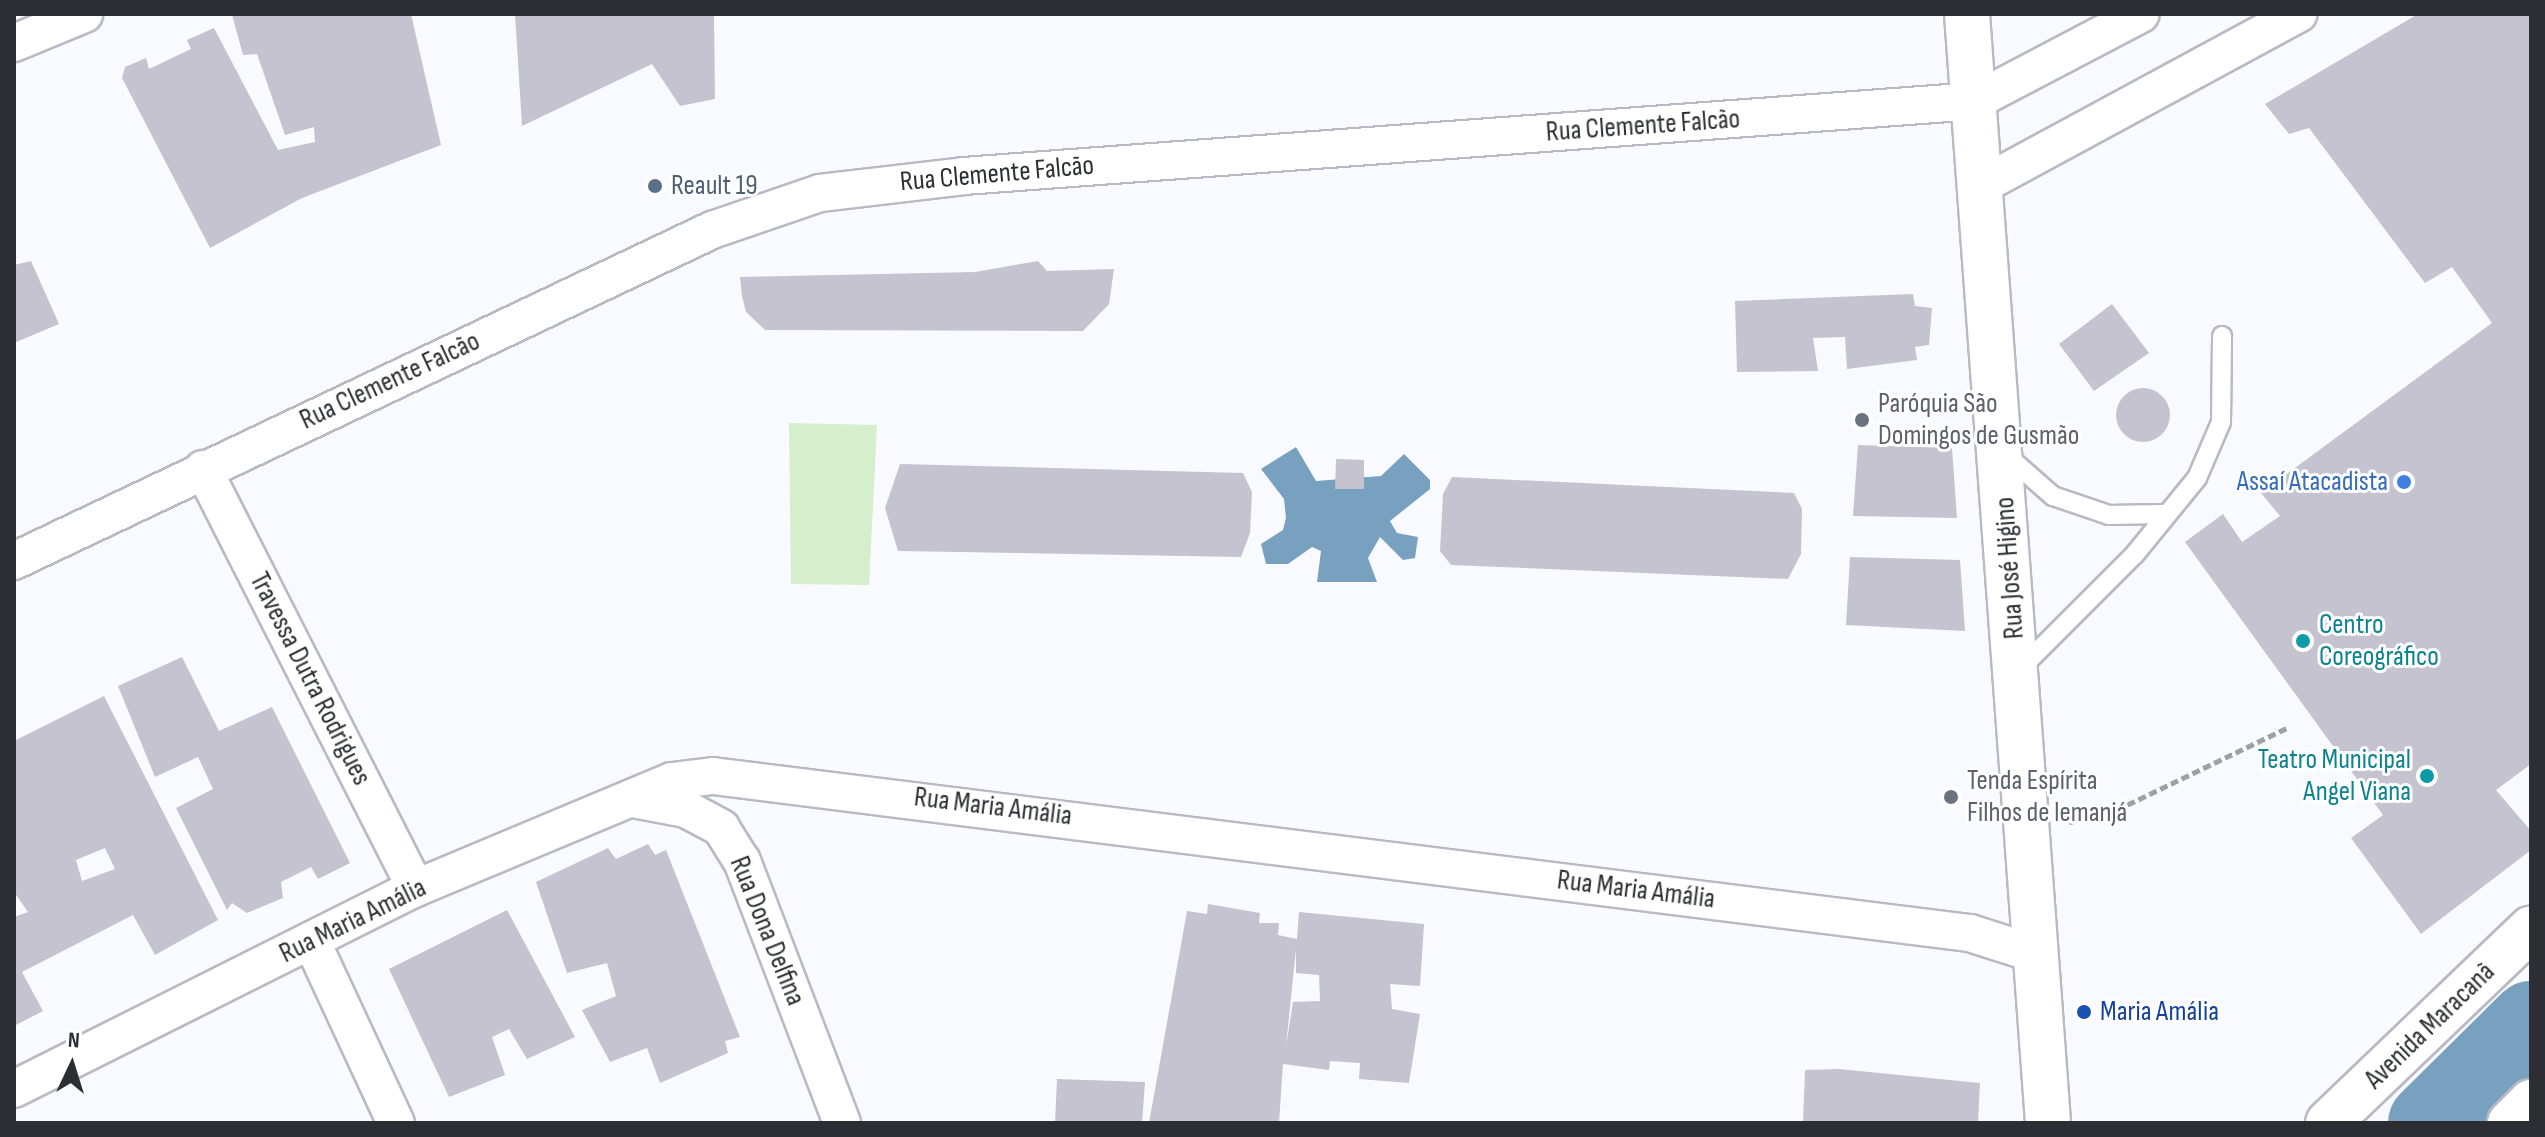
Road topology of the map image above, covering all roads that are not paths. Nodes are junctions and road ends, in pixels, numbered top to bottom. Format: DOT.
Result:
graph roads {
  1 [pos="84,14"];
  2 [pos="1967,14"];
  3 [pos="2141,14"];
  4 [pos="2298,14"];
  5 [pos="14,43"];
  6 [pos="1975,101"];
  7 [pos="1980,186"];
  8 [pos="2222,336"];
  9 [pos="2001,451"];
  10 [pos="203,469"];
  11 [pos="2163,514"];
  12 [pos="14,561"];
  13 [pos="2018,671"];
  14 [pos="633,799"];
  15 [pos="416,888"];
  16 [pos="2531,928"];
  17 [pos="311,940"];
  18 [pos="2032,953"];
  19 [pos="14,1089"];
  20 [pos="2531,1102"];
  21 [pos="396,1123"];
  22 [pos="842,1123"];
  23 [pos="2048,1123"];
  24 [pos="2328,1123"];
  25 [pos="2510,1123"];
  1 -- 5 [label="street"];
  2 -- 6 [label="street, Rua José Higino"];
  3 -- 6 [label="street, Rua Clemente Falcão"];
  4 -- 7 [label="street"];
  6 -- 7 [label="street, Rua José Higino"];
  6 -- 10 [label="street, Rua Clemente Falcão"];
  7 -- 9 [label="street, Rua José Higino"];
  8 -- 11 [label="lane"];
  9 -- 11 [label="lane"];
  9 -- 13 [label="street, Rua José Higino"];
  10 -- 12 [label="street, Rua Clemente Falcão"];
  10 -- 15 [label="street, Travessa Dutra Rodrigues"];
  11 -- 13 [label="lane"];
  13 -- 18 [label="street, Rua José Higino"];
  14 -- 15 [label="street, Rua Maria Amália"];
  14 -- 18 [label="street, Rua Maria Amália"];
  14 -- 22 [label="street, Rua Dona Delfina"];
  15 -- 17 [label="street, Rua Maria Amália"];
  16 -- 24 [label="street, Avenida Maracanã"];
  17 -- 19 [label="street, Rua Maria Amália"];
  17 -- 21 [label="street"];
  18 -- 23 [label="street, Rua José Higino"];
  20 -- 25 [label="street"];
}
